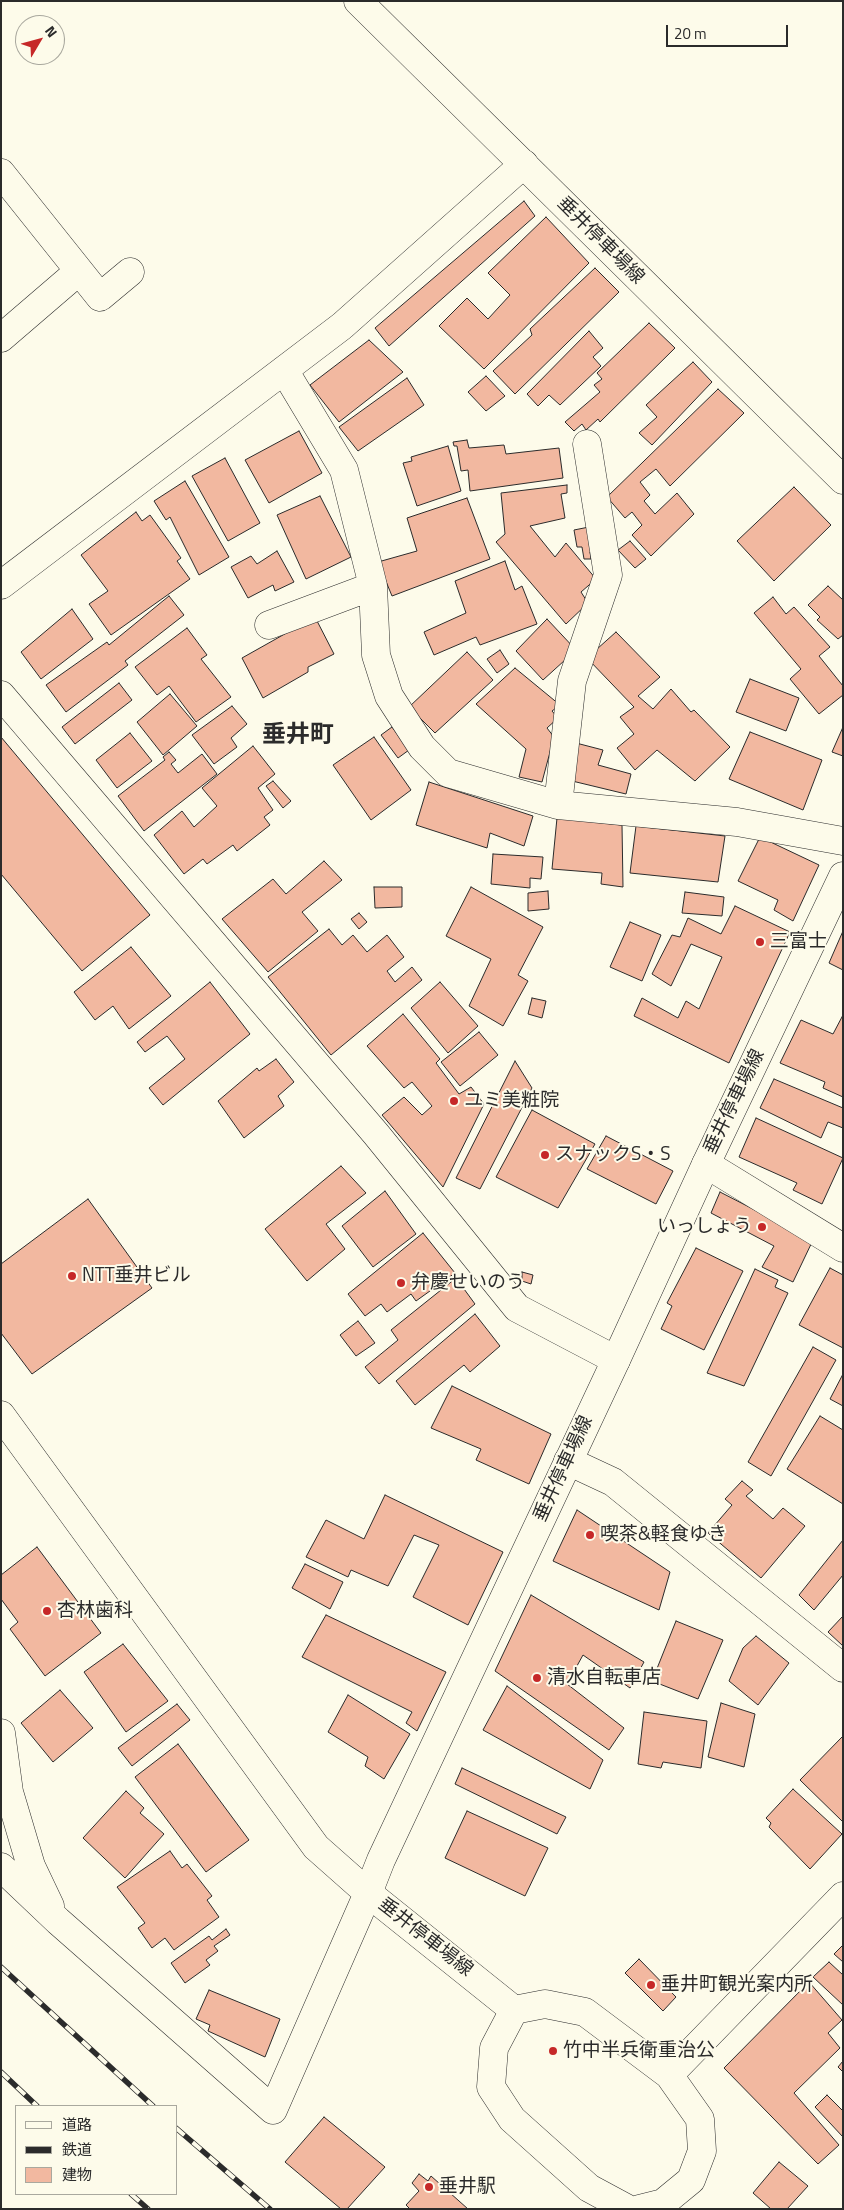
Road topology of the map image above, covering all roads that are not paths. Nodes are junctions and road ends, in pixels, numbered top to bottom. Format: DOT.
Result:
graph roads {
  1 [pos="358,1"];
  2 [pos="524,164"];
  3 [pos="1,174"];
  4 [pos="79,271"];
  5 [pos="130,272"];
  6 [pos="1,338"];
  7 [pos="284,370"];
  8 [pos="588,444"];
  9 [pos="843,480"];
  10 [pos="1,585"];
  11 [pos="373,586"];
  12 [pos="269,625"];
  13 [pos="1,695"];
  14 [pos="558,805"];
  15 [pos="843,841"];
  16 [pos="843,876"];
  17 [pos="706,1164"];
  18 [pos="843,1248"];
  19 [pos="616,1360"];
  20 [pos="1,1416"];
  21 [pos="568,1461"];
  22 [pos="843,1668"];
  23 [pos="1,1733"];
  24 [pos="1,1867"];
  25 [pos="368,1893"];
  26 [pos="843,1896"];
  27 [pos="58,1921"];
  28 [pos="514,2010"];
  29 [pos="670,2075"];
  30 [pos="628,2209"];
  31 [pos="639,2209"];
  1 -- 2 [label="street, 垂井停車場線"];
  2 -- 7 [label="street"];
  2 -- 9 [label="street, 垂井停車場線"];
  3 -- 4 [label="street"];
  4 -- 5 [label="street"];
  4 -- 6 [label="street"];
  7 -- 10 [label="street"];
  7 -- 11 [label="street"];
  8 -- 14 [label="street"];
  11 -- 12 [label="street"];
  11 -- 14 [label="street"];
  13 -- 19 [label="street"];
  14 -- 15 [label="street"];
  16 -- 17 [label="street, 垂井停車場線"];
  17 -- 18 [label="street"];
  17 -- 19 [label="street, 垂井停車場線"];
  19 -- 21 [label="street, 垂井停車場線"];
  20 -- 25 [label="street"];
  21 -- 22 [label="street"];
  21 -- 25 [label="street, 垂井停車場線"];
  23 -- 27 [label="street"];
  24 -- 27 [label="street"];
  25 -- 27 [label="street"];
  25 -- 28 [label="street, 垂井停車場線"];
  26 -- 29 [label="street"];
  28 -- 29 [label="street"];
  28 -- 30 [label="street"];
  29 -- 31 [label="street"];
}
